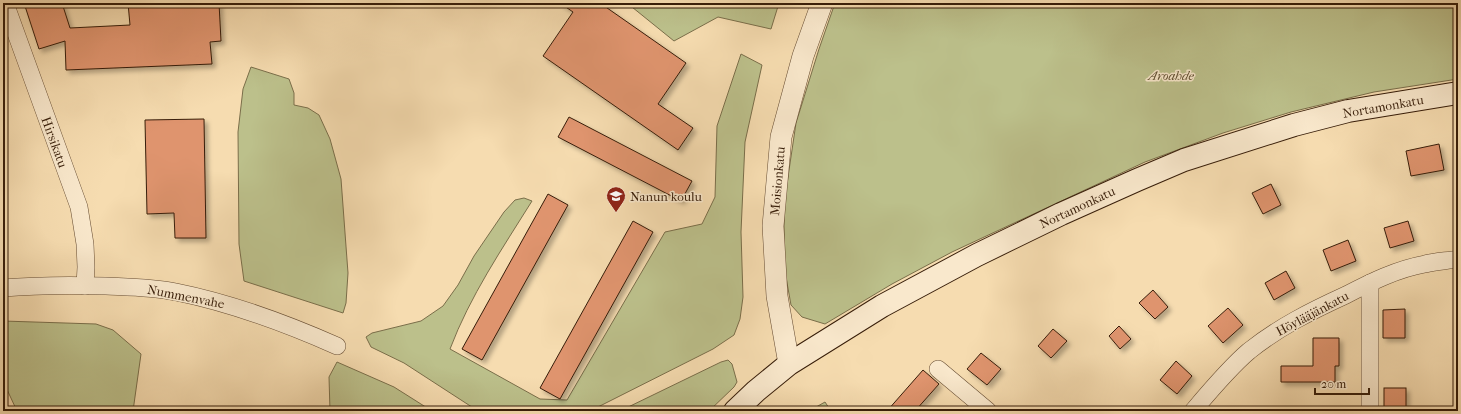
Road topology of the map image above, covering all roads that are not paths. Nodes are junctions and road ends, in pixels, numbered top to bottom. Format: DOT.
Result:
graph roads {
  1 [pos="5,3"];
  2 [pos="822,3"];
  3 [pos="1458,93"];
  4 [pos="1458,259"];
  5 [pos="1370,283"];
  6 [pos="85,286"];
  7 [pos="3,288"];
  8 [pos="337,346"];
  9 [pos="789,364"];
  10 [pos="938,369"];
  11 [pos="735,411"];
  12 [pos="988,411"];
  13 [pos="1193,411"];
  14 [pos="1370,411"];
  1 -- 6 [label="street, Hirsikatu"];
  2 -- 9 [label="street, Moisionkatu"];
  3 -- 9 [label="main road, Nortamonkatu"];
  4 -- 5 [label="street, Höylääjänkatu"];
  5 -- 13 [label="street, Höylääjänkatu"];
  5 -- 14 [label="street"];
  6 -- 7 [label="street, Nummenvahe"];
  6 -- 8 [label="street, Nummenvahe"];
  9 -- 11 [label="main road, Nortamonkatu"];
  10 -- 12 [label="street"];
}
